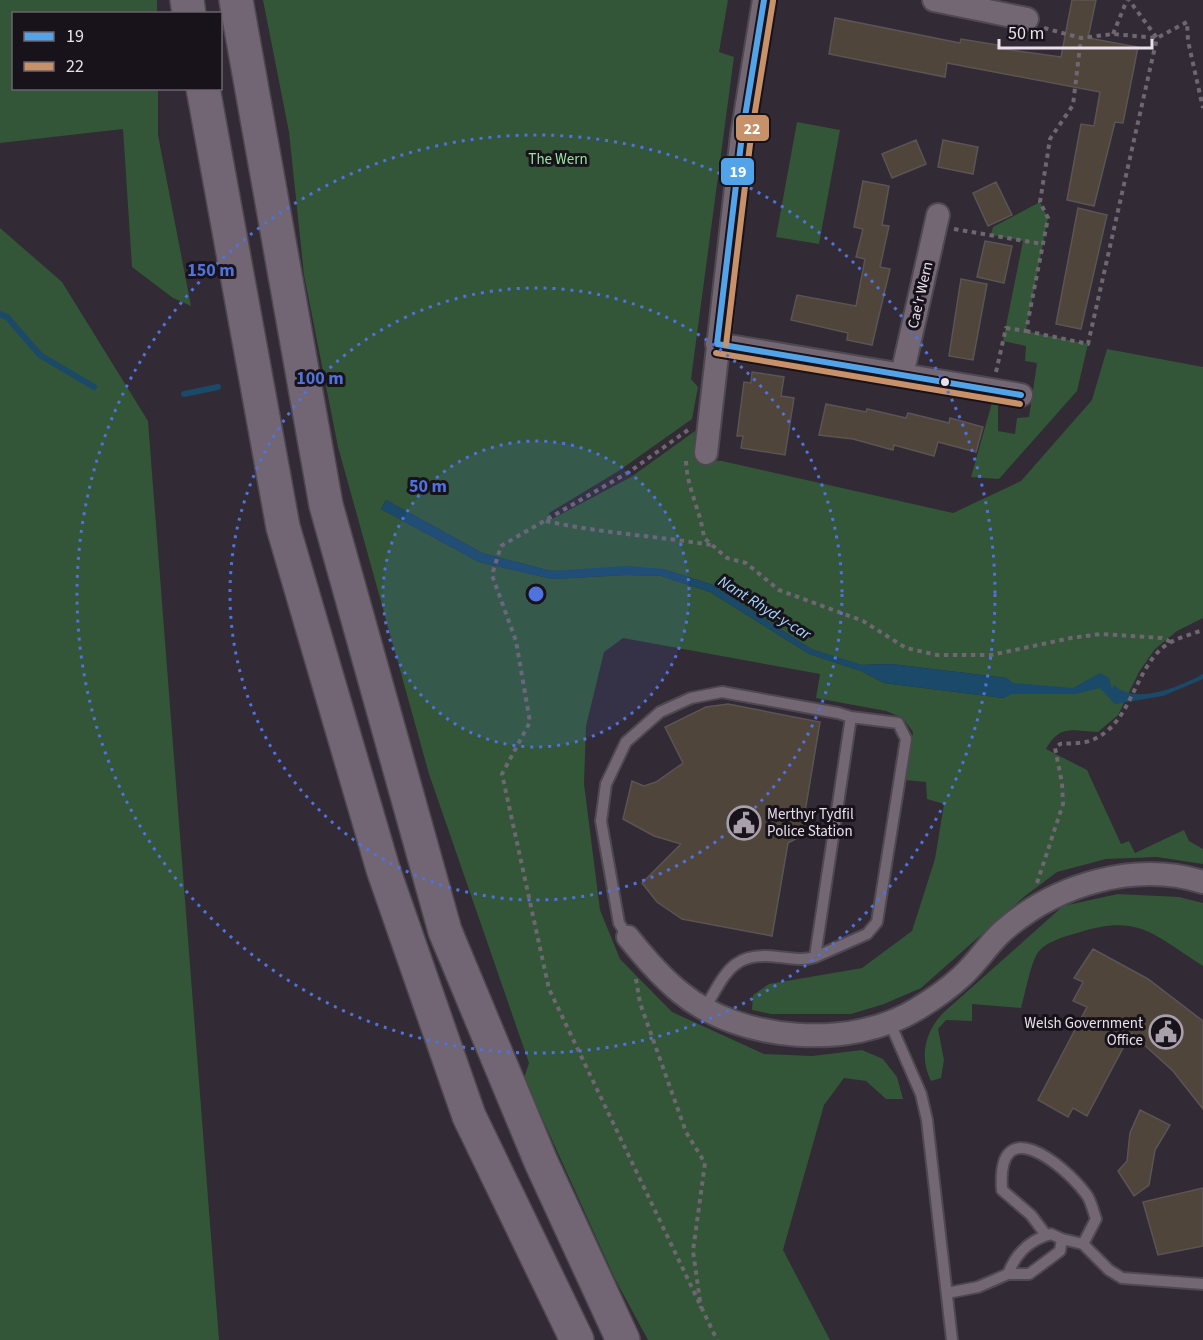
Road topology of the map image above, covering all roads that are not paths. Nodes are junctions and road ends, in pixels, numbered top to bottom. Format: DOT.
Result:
graph roads {
  1 [pos="236,0"];
  2 [pos="764,0"];
  3 [pos="934,0"];
  4 [pos="972,3"];
  5 [pos="1027,19"];
  6 [pos="203,90"];
  7 [pos="936,220"];
  8 [pos="717,344"];
  9 [pos="902,375"];
  10 [pos="1021,396"];
  11 [pos="696,452"];
  12 [pos="851,717"];
  13 [pos="1203,882"];
  14 [pos="628,937"];
  15 [pos="815,957"];
  16 [pos="705,1008"];
  17 [pos="890,1023"];
  18 [pos="1046,1235"];
  19 [pos="1062,1239"];
  20 [pos="1083,1244"];
  21 [pos="1008,1274"];
  22 [pos="1203,1284"];
  23 [pos="947,1293"];
  24 [pos="577,1340"];
  25 [pos="623,1340"];
  26 [pos="952,1340"];
  1 -- 25 [label="highway"];
  2 -- 8 [label="street"];
  3 -- 4 [label="street"];
  4 -- 5 [label="street"];
  6 -- 24 [label="highway"];
  7 -- 9 [label="street, Cae'r Wern"];
  8 -- 9 [label="street"];
  8 -- 11 [label="street"];
  9 -- 10 [label="street"];
  12 -- 14 [label="lane"];
  12 -- 15 [label="lane"];
  12 -- 15 [label="lane"];
  13 -- 17 [label="street"];
  14 -- 16 [label="street"];
  15 -- 16 [label="lane"];
  16 -- 17 [label="street"];
  17 -- 23 [label="lane"];
  18 -- 19 [label="lane"];
  18 -- 20 [label="lane"];
  18 -- 21 [label="lane"];
  19 -- 20 [label="lane"];
  19 -- 21 [label="lane"];
  20 -- 22 [label="lane"];
  21 -- 23 [label="lane"];
  23 -- 26 [label="lane"];
}
